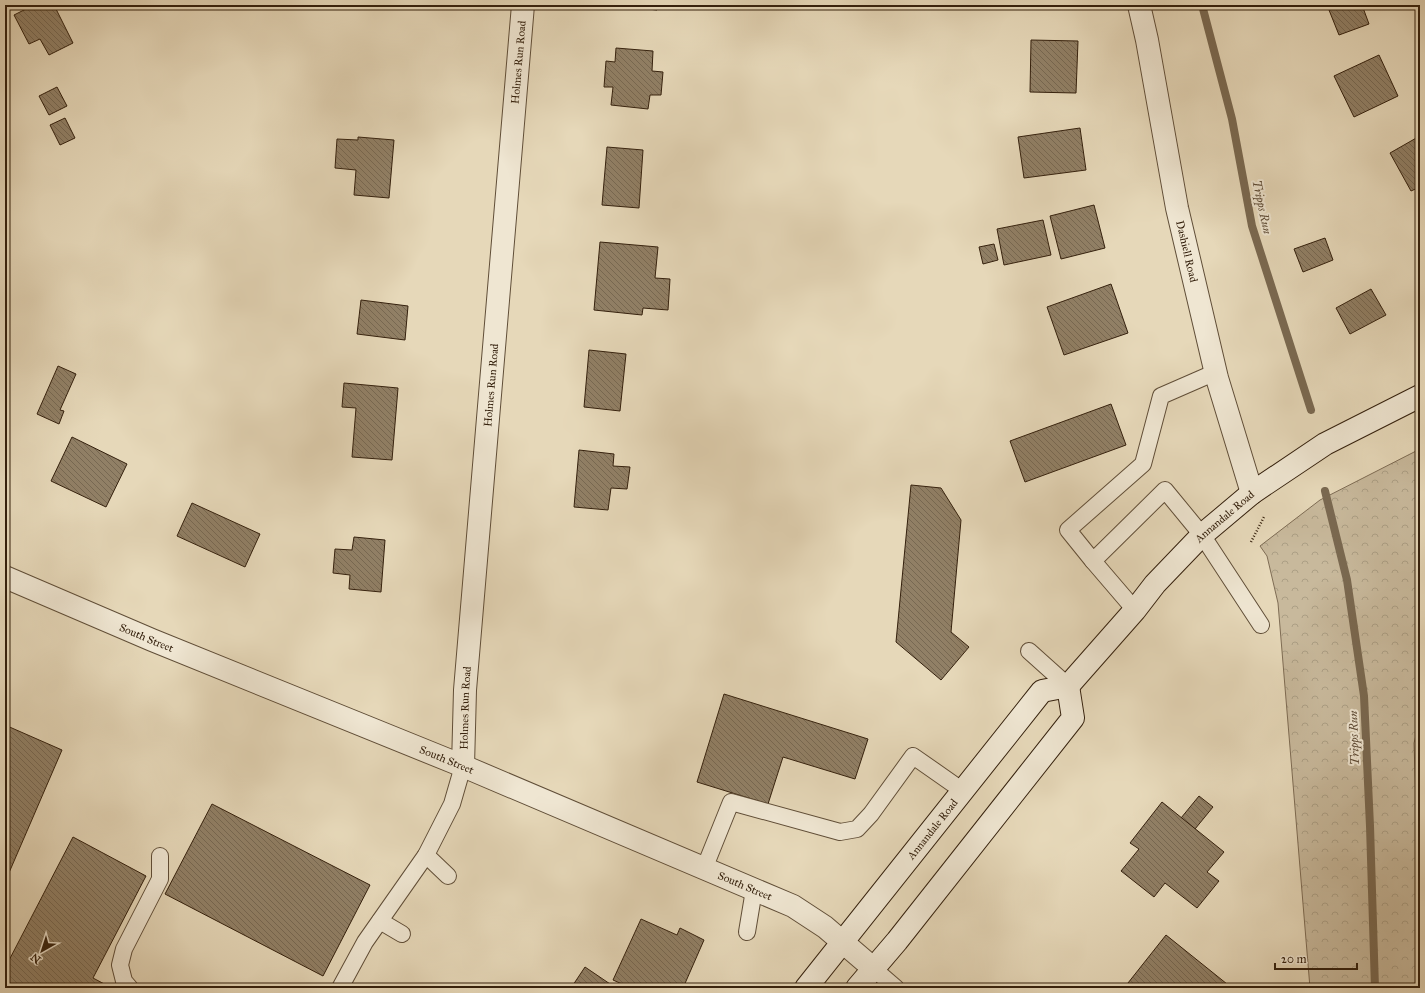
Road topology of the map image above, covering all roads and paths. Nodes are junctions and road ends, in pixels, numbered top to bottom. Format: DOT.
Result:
graph roads {
  1 [pos="523,5"];
  2 [pos="1139,5"];
  3 [pos="1216,372"];
  4 [pos="1420,396"];
  5 [pos="1252,493"];
  6 [pos="1202,535"];
  7 [pos="1093,561"];
  8 [pos="5,577"];
  9 [pos="1135,610"];
  10 [pos="1261,625"];
  11 [pos="1029,651"];
  12 [pos="1068,686"];
  13 [pos="463,766"];
  14 [pos="963,791"];
  15 [pos="426,855"];
  16 [pos="160,856"];
  17 [pos="704,869"];
  18 [pos="448,876"];
  19 [pos="754,890"];
  20 [pos="380,921"];
  21 [pos="747,932"];
  22 [pos="402,934"];
  23 [pos="842,943"];
  24 [pos="874,969"];
  25 [pos="130,988"];
  26 [pos="340,988"];
  27 [pos="806,988"];
  28 [pos="857,988"];
  29 [pos="896,988"];
  1 -- 13 [label="street, Holmes Run Road"];
  2 -- 3 [label="street, Dashiell Road"];
  3 -- 5 [label="street, Dashiell Road"];
  3 -- 7 [label="lane"];
  4 -- 5 [label="street, Annandale Road"];
  5 -- 6 [label="street, Annandale Road"];
  6 -- 7 [label="lane"];
  6 -- 9 [label="street, Annandale Road"];
  6 -- 10 [label="lane"];
  7 -- 9 [label="lane"];
  8 -- 13 [label="street, South Street"];
  9 -- 12 [label="street, Annandale Road"];
  11 -- 12 [label="lane"];
  12 -- 14 [label="street, Annandale Road"];
  12 -- 24 [label="street"];
  13 -- 15 [label="lane"];
  13 -- 17 [label="street, South Street"];
  14 -- 17 [label="lane"];
  14 -- 23 [label="street, Annandale Road"];
  15 -- 18 [label="lane"];
  15 -- 20 [label="lane"];
  16 -- 25 [label="lane"];
  17 -- 19 [label="street, South Street"];
  19 -- 21 [label="lane"];
  19 -- 23 [label="street, South Street"];
  20 -- 22 [label="lane"];
  20 -- 26 [label="lane"];
  23 -- 24 [label="street, South Street"];
  23 -- 27 [label="street, Annandale Road"];
  24 -- 28 [label="street"];
  24 -- 29 [label="lane"];
}
